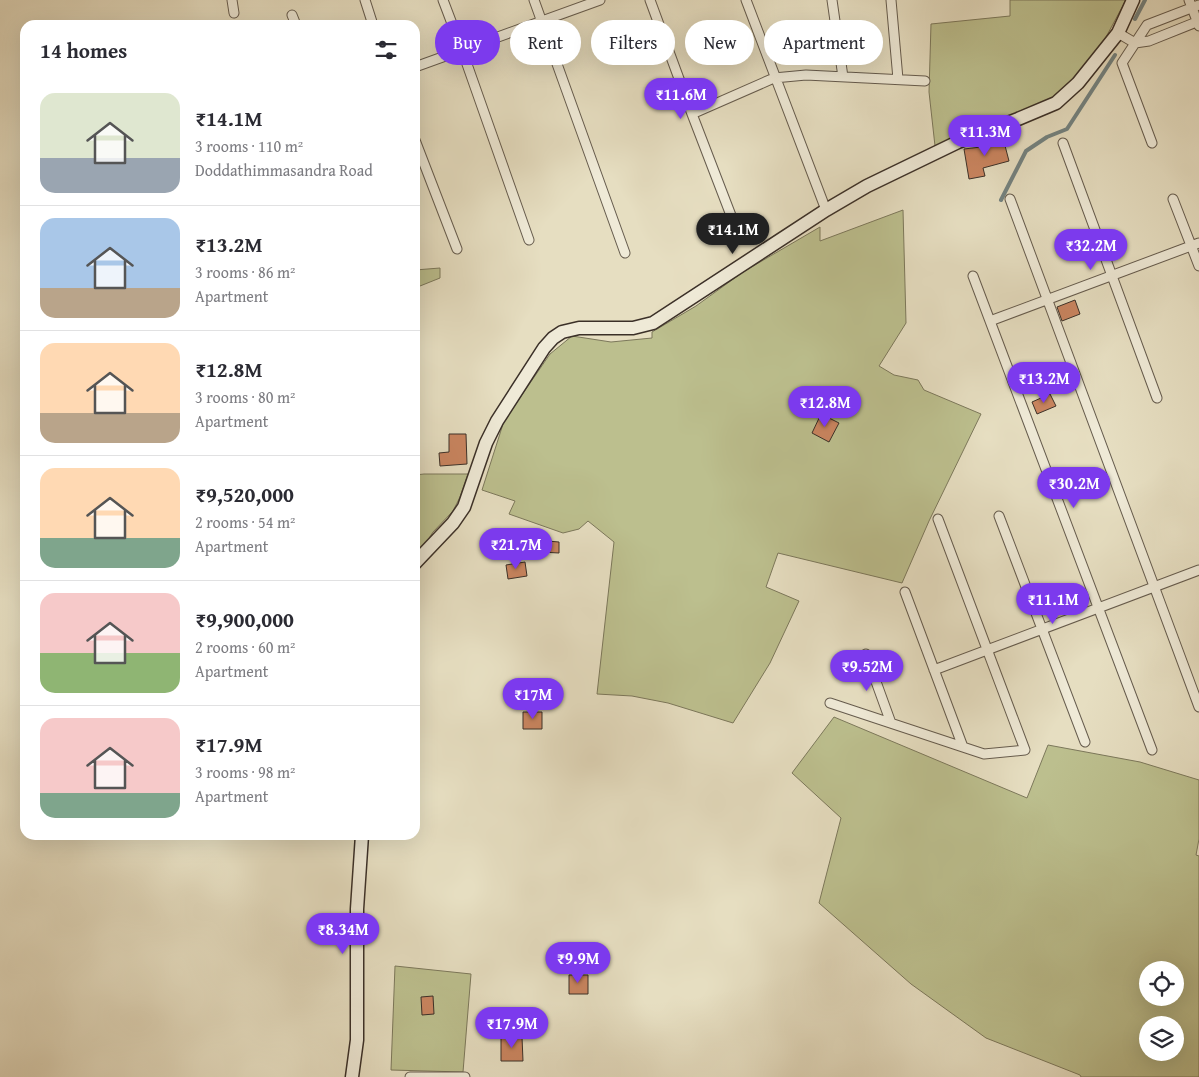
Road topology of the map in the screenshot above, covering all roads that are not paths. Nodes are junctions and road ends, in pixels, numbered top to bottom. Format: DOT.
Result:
graph roads {
  1 [pos="232,0"];
  2 [pos="364,0"];
  3 [pos="443,0"];
  4 [pos="534,0"];
  5 [pos="600,0"];
  6 [pos="650,0"];
  7 [pos="746,0"];
  8 [pos="832,0"];
  9 [pos="891,0"];
  10 [pos="1133,0"];
  11 [pos="1193,4"];
  12 [pos="234,13"];
  13 [pos="292,15"];
  14 [pos="294,20"];
  15 [pos="371,20"];
  16 [pos="451,20"];
  17 [pos="542,20"];
  18 [pos="545,20"];
  19 [pos="1198,23"];
  20 [pos="1118,33"];
  21 [pos="1136,43"];
  22 [pos="435,60"];
  23 [pos="420,65"];
  24 [pos="467,65"];
  25 [pos="558,65"];
  26 [pos="843,77"];
  27 [pos="774,78"];
  28 [pos="898,79"];
  29 [pos="925,81"];
  30 [pos="692,114"];
  31 [pos="1063,143"];
  32 [pos="1152,143"];
  33 [pos="420,153"];
  34 [pos="1010,199"];
  35 [pos="1173,199"];
  36 [pos="826,210"];
  37 [pos="737,230"];
  38 [pos="529,240"];
  39 [pos="1195,244"];
  40 [pos="457,249"];
  41 [pos="625,253"];
  42 [pos="1199,266"];
  43 [pos="973,276"];
  44 [pos="1112,276"];
  45 [pos="1046,300"];
  46 [pos="990,322"];
  47 [pos="1157,398"];
  48 [pos="999,516"];
  49 [pos="938,519"];
  50 [pos="420,558"];
  51 [pos="1199,570"];
  52 [pos="1154,587"];
  53 [pos="905,592"];
  54 [pos="1099,608"];
  55 [pos="1042,630"];
  56 [pos="987,650"];
  57 [pos="866,654"];
  58 [pos="934,670"];
  59 [pos="830,703"];
  60 [pos="1199,707"];
  61 [pos="891,723"];
  62 [pos="1085,742"];
  63 [pos="963,747"];
  64 [pos="1152,750"];
  65 [pos="362,840"];
  66 [pos="352,1077"];
  67 [pos="410,1077"];
  68 [pos="465,1077"];
  1 -- 12 [label="street"];
  2 -- 15 [label="street"];
  3 -- 16 [label="street"];
  4 -- 17 [label="street"];
  5 -- 18 [label="street"];
  6 -- 30 [label="street"];
  7 -- 27 [label="street"];
  8 -- 26 [label="street"];
  9 -- 28 [label="street"];
  10 -- 20 [label="street"];
  11 -- 19 [label="street"];
  11 -- 21 [label="street"];
  13 -- 14 [label="street"];
  19 -- 21 [label="street"];
  20 -- 21 [label="street"];
  20 -- 36 [label="street"];
  21 -- 32 [label="street"];
  22 -- 23 [label="street"];
  24 -- 38 [label="street"];
  25 -- 41 [label="street"];
  26 -- 27 [label="street"];
  26 -- 28 [label="street"];
  27 -- 30 [label="street"];
  27 -- 36 [label="street"];
  28 -- 29 [label="street"];
  30 -- 37 [label="street"];
  31 -- 44 [label="street"];
  33 -- 40 [label="street"];
  34 -- 45 [label="street"];
  35 -- 39 [label="street"];
  36 -- 50 [label="street"];
  39 -- 42 [label="street"];
  39 -- 44 [label="street"];
  43 -- 46 [label="street"];
  44 -- 45 [label="street"];
  44 -- 47 [label="street"];
  45 -- 46 [label="street"];
  45 -- 52 [label="street"];
  46 -- 54 [label="street"];
  48 -- 55 [label="street"];
  49 -- 56 [label="street"];
  51 -- 52 [label="street"];
  52 -- 54 [label="street"];
  52 -- 60 [label="street"];
  53 -- 58 [label="street"];
  54 -- 55 [label="street"];
  54 -- 64 [label="street"];
  55 -- 56 [label="street"];
  55 -- 62 [label="street"];
  56 -- 58 [label="street"];
  56 -- 63 [label="street"];
  57 -- 61 [label="street"];
  58 -- 63 [label="street"];
  59 -- 61 [label="street"];
  61 -- 63 [label="street"];
  65 -- 66 [label="street"];
  67 -- 68 [label="street"];
}
